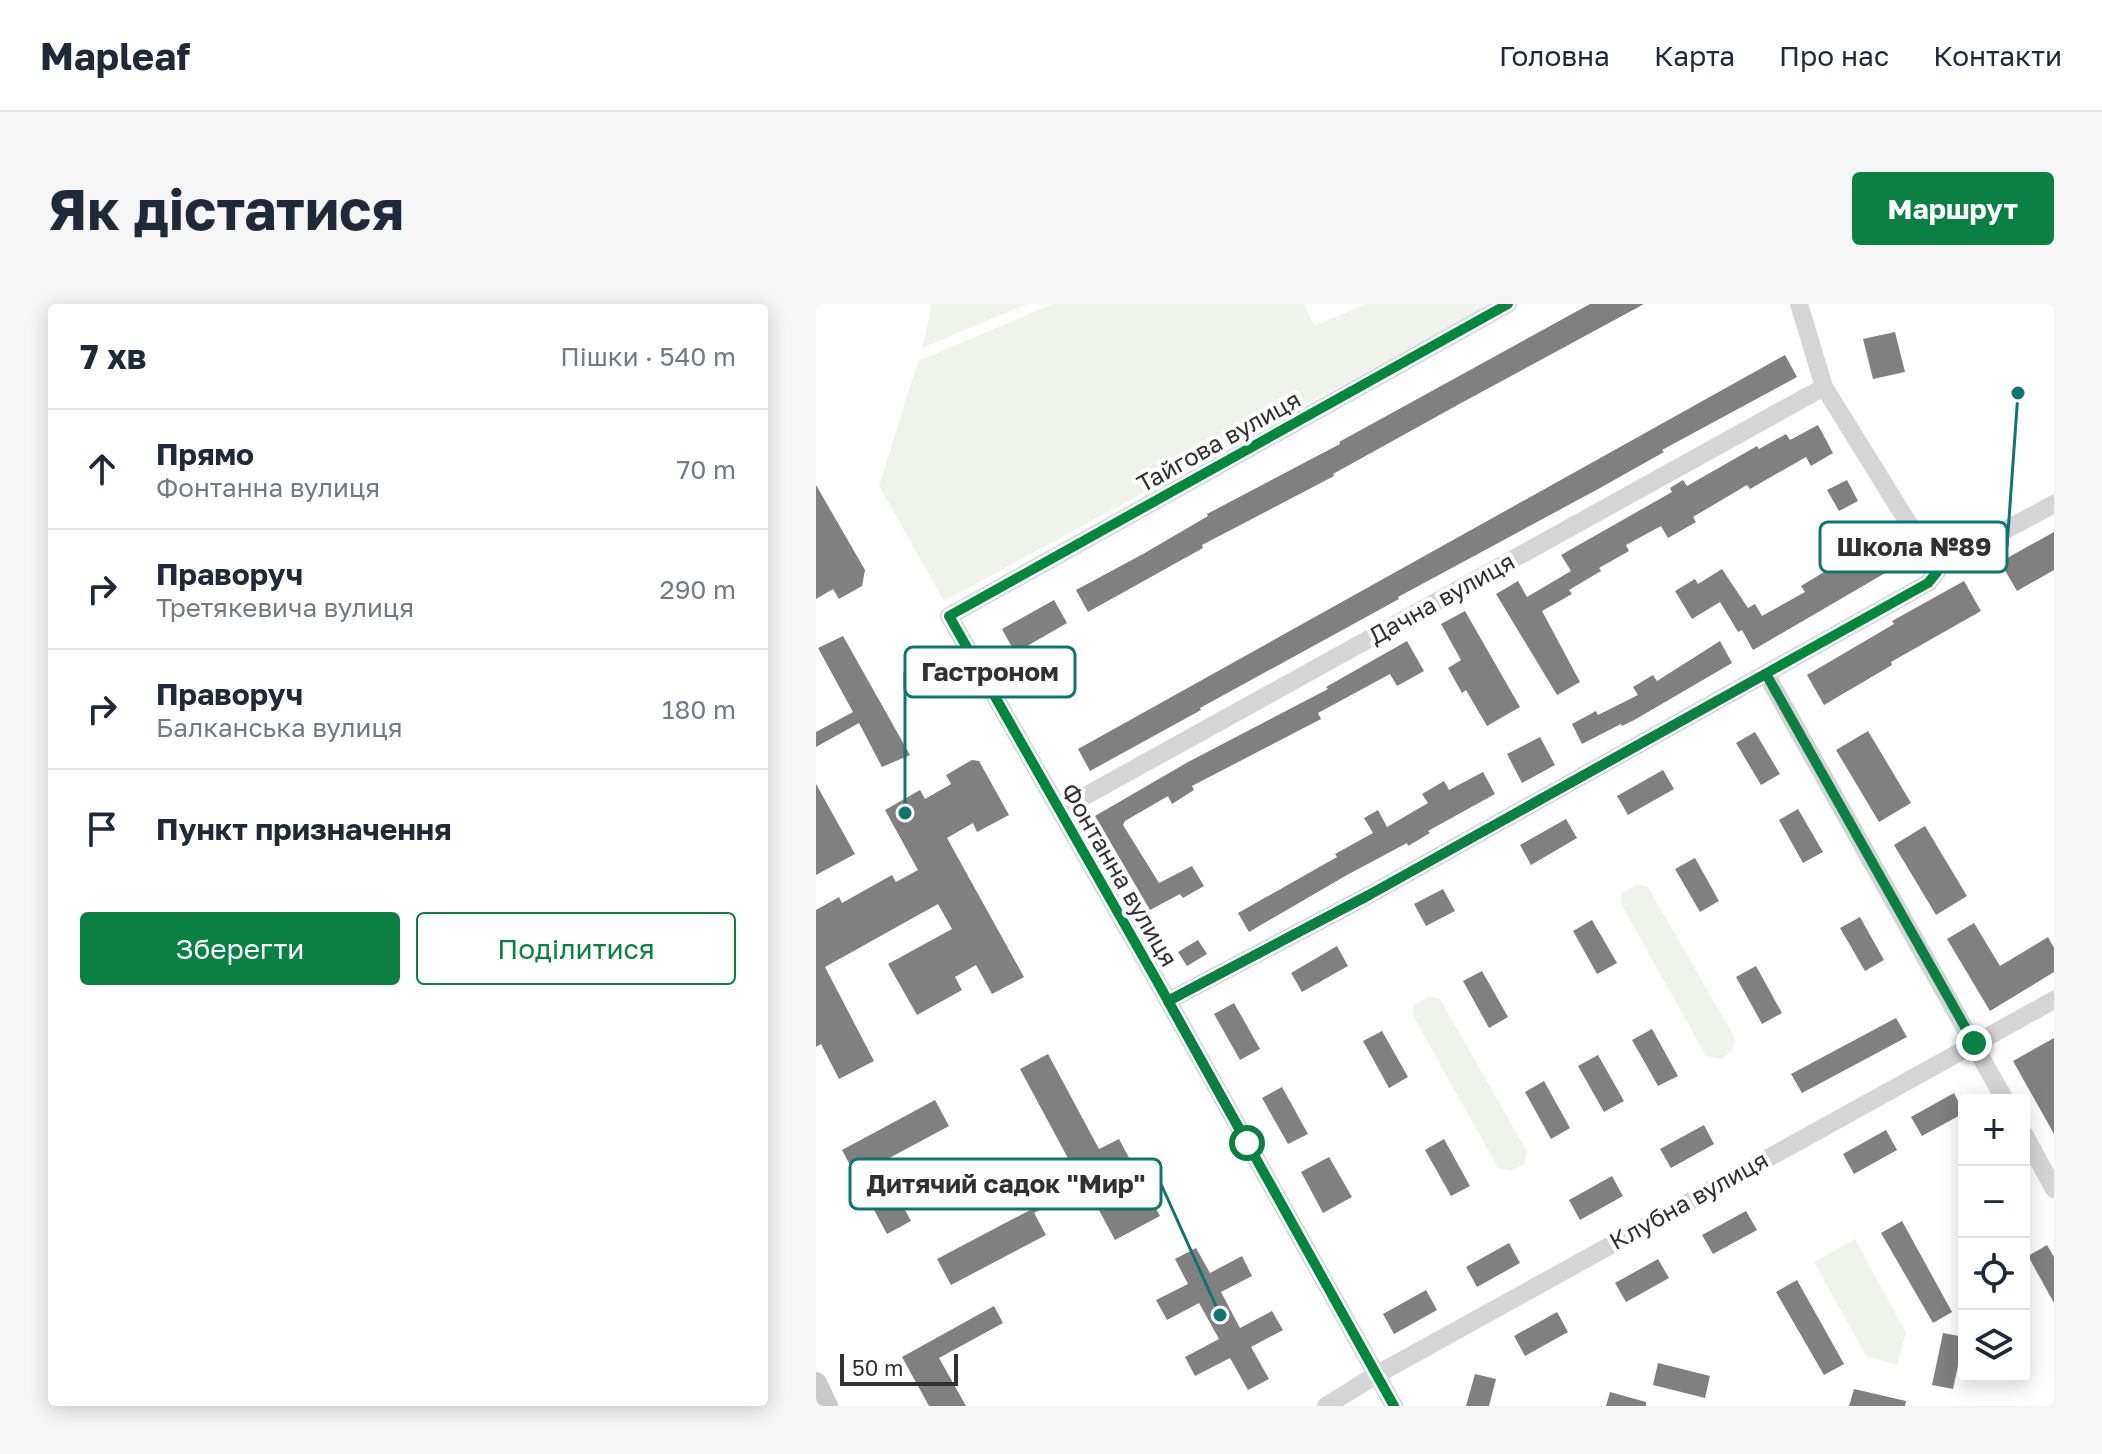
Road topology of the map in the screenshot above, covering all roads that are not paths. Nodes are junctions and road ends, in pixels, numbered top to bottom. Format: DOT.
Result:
graph roads {
  1 [pos="1508,304"];
  2 [pos="1799,304"];
  3 [pos="1824,387"];
  4 [pos="2054,504"];
  5 [pos="1941,557"];
  6 [pos="949,616"];
  7 [pos="1766,674"];
  8 [pos="1060,810"];
  9 [pos="2054,1000"];
  10 [pos="1168,1001"];
  11 [pos="1974,1043"];
  12 [pos="2002,1094"];
  13 [pos="2030,1145"];
  14 [pos="2054,1189"];
  15 [pos="1376,1375"];
  16 [pos="816,1383"];
  17 [pos="827,1406"];
  18 [pos="1326,1406"];
  19 [pos="1394,1406"];
  1 -- 6 [label="street, Тайгова вулиця"];
  2 -- 3 [label="street"];
  3 -- 5 [label="street"];
  3 -- 8 [label="street, Дачна вулиця"];
  4 -- 5 [label="street"];
  5 -- 7 [label="street"];
  6 -- 8 [label="street, Фонтанна вулиця"];
  7 -- 10 [label="street"];
  7 -- 11 [label="street"];
  8 -- 10 [label="street, Фонтанна вулиця"];
  9 -- 11 [label="street, Клубна вулиця"];
  10 -- 15 [label="street, Фонтанна вулиця"];
  11 -- 12 [label="street"];
  11 -- 15 [label="street, Клубна вулиця"];
  13 -- 14 [label="street"];
  15 -- 18 [label="street, Клубна вулиця"];
  15 -- 19 [label="street, Фонтанна вулиця"];
  16 -- 17 [label="main road"];
}
